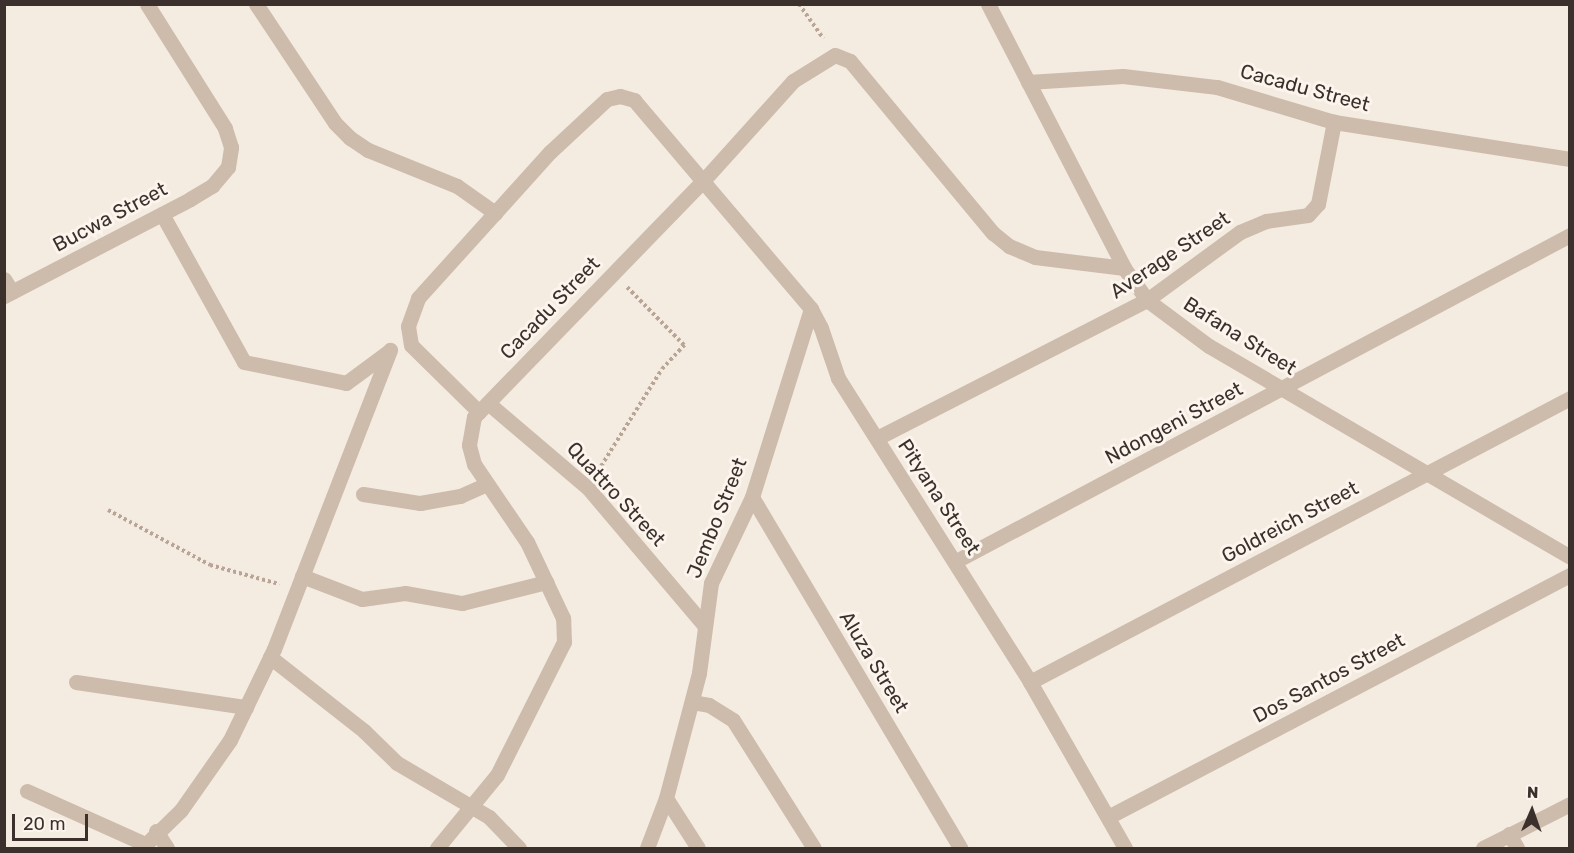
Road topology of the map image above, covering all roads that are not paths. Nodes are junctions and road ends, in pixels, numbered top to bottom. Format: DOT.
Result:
graph roads {
  1 [pos="256,4"];
  2 [pos="988,4"];
  3 [pos="150,6"];
  4 [pos="1028,82"];
  5 [pos="1334,122"];
  6 [pos="1569,159"];
  7 [pos="702,182"];
  8 [pos="495,213"];
  9 [pos="162,214"];
  10 [pos="1569,235"];
  11 [pos="1124,268"];
  12 [pos="7,289"];
  13 [pos="1147,300"];
  14 [pos="811,309"];
  15 [pos="407,336"];
  16 [pos="390,350"];
  17 [pos="1284,389"];
  18 [pos="1569,398"];
  19 [pos="483,407"];
  20 [pos="877,438"];
  21 [pos="1427,474"];
  22 [pos="485,485"];
  23 [pos="363,494"];
  24 [pos="752,497"];
  25 [pos="1569,557"];
  26 [pos="957,561"];
  27 [pos="1569,575"];
  28 [pos="546,582"];
  29 [pos="300,583"];
  30 [pos="704,625"];
  31 [pos="270,657"];
  32 [pos="76,682"];
  33 [pos="1030,682"];
  34 [pos="692,702"];
  35 [pos="246,707"];
  36 [pos="27,791"];
  37 [pos="666,798"];
  38 [pos="1569,804"];
  39 [pos="473,806"];
  40 [pos="1108,817"];
  41 [pos="156,831"];
  42 [pos="1509,834"];
  43 [pos="144,846"];
  44 [pos="167,849"];
  45 [pos="437,849"];
  46 [pos="519,849"];
  47 [pos="647,849"];
  48 [pos="698,849"];
  49 [pos="814,849"];
  50 [pos="960,849"];
  51 [pos="1125,849"];
  52 [pos="1482,849"];
  53 [pos="1517,849"];
  1 -- 8 [label="street"];
  2 -- 4 [label="street, Bafana Street"];
  3 -- 9 [label="street, Bucwa Street"];
  4 -- 5 [label="street, Cacadu Street"];
  4 -- 11 [label="street, Bafana Street"];
  5 -- 6 [label="street, Cacadu Street"];
  5 -- 13 [label="street, Average Street"];
  7 -- 8 [label="street, Pityana Street"];
  7 -- 11 [label="street, Cacadu Street"];
  7 -- 14 [label="street, Pityana Street"];
  7 -- 19 [label="street, Cacadu Street"];
  8 -- 15 [label="street, Pityana Street"];
  9 -- 12 [label="street, Bucwa Street"];
  9 -- 16 [label="street"];
  10 -- 17 [label="street, Ndongeni Street"];
  11 -- 13 [label="street, Bafana Street"];
  13 -- 17 [label="street, Bafana Street"];
  13 -- 20 [label="street, Average Street"];
  14 -- 20 [label="street, Pityana Street"];
  14 -- 24 [label="street, Jembo Street"];
  15 -- 16 [label="street"];
  15 -- 19 [label="street, Quattro Street"];
  16 -- 29 [label="street"];
  17 -- 21 [label="street, Bafana Street"];
  17 -- 26 [label="street, Ndongeni Street"];
  18 -- 21 [label="street, Goldreich Street"];
  19 -- 22 [label="street, Cacadu Street"];
  19 -- 30 [label="street, Quattro Street"];
  20 -- 26 [label="street, Pityana Street"];
  21 -- 25 [label="street, Bafana Street"];
  21 -- 33 [label="street, Goldreich Street"];
  22 -- 23 [label="street"];
  22 -- 28 [label="street, Cacadu Street"];
  24 -- 30 [label="street, Jembo Street"];
  24 -- 50 [label="street, Aluza Street"];
  26 -- 33 [label="street, Pityana Street"];
  27 -- 40 [label="street, Dos Santos Street"];
  28 -- 29 [label="street"];
  28 -- 39 [label="street, Cacadu Street"];
  29 -- 31 [label="street"];
  30 -- 34 [label="street, Jembo Street"];
  31 -- 35 [label="street"];
  31 -- 39 [label="street"];
  32 -- 35 [label="street"];
  33 -- 40 [label="street, Pityana Street"];
  34 -- 37 [label="street, Jembo Street"];
  34 -- 49 [label="street"];
  35 -- 41 [label="street"];
  36 -- 43 [label="street"];
  37 -- 47 [label="street, Jembo Street"];
  37 -- 48 [label="street"];
  38 -- 42 [label="street"];
  39 -- 45 [label="street"];
  39 -- 46 [label="street"];
  40 -- 51 [label="street, Pityana Street"];
  41 -- 43 [label="street"];
  41 -- 44 [label="street"];
  42 -- 52 [label="street"];
  42 -- 53 [label="street"];
}
